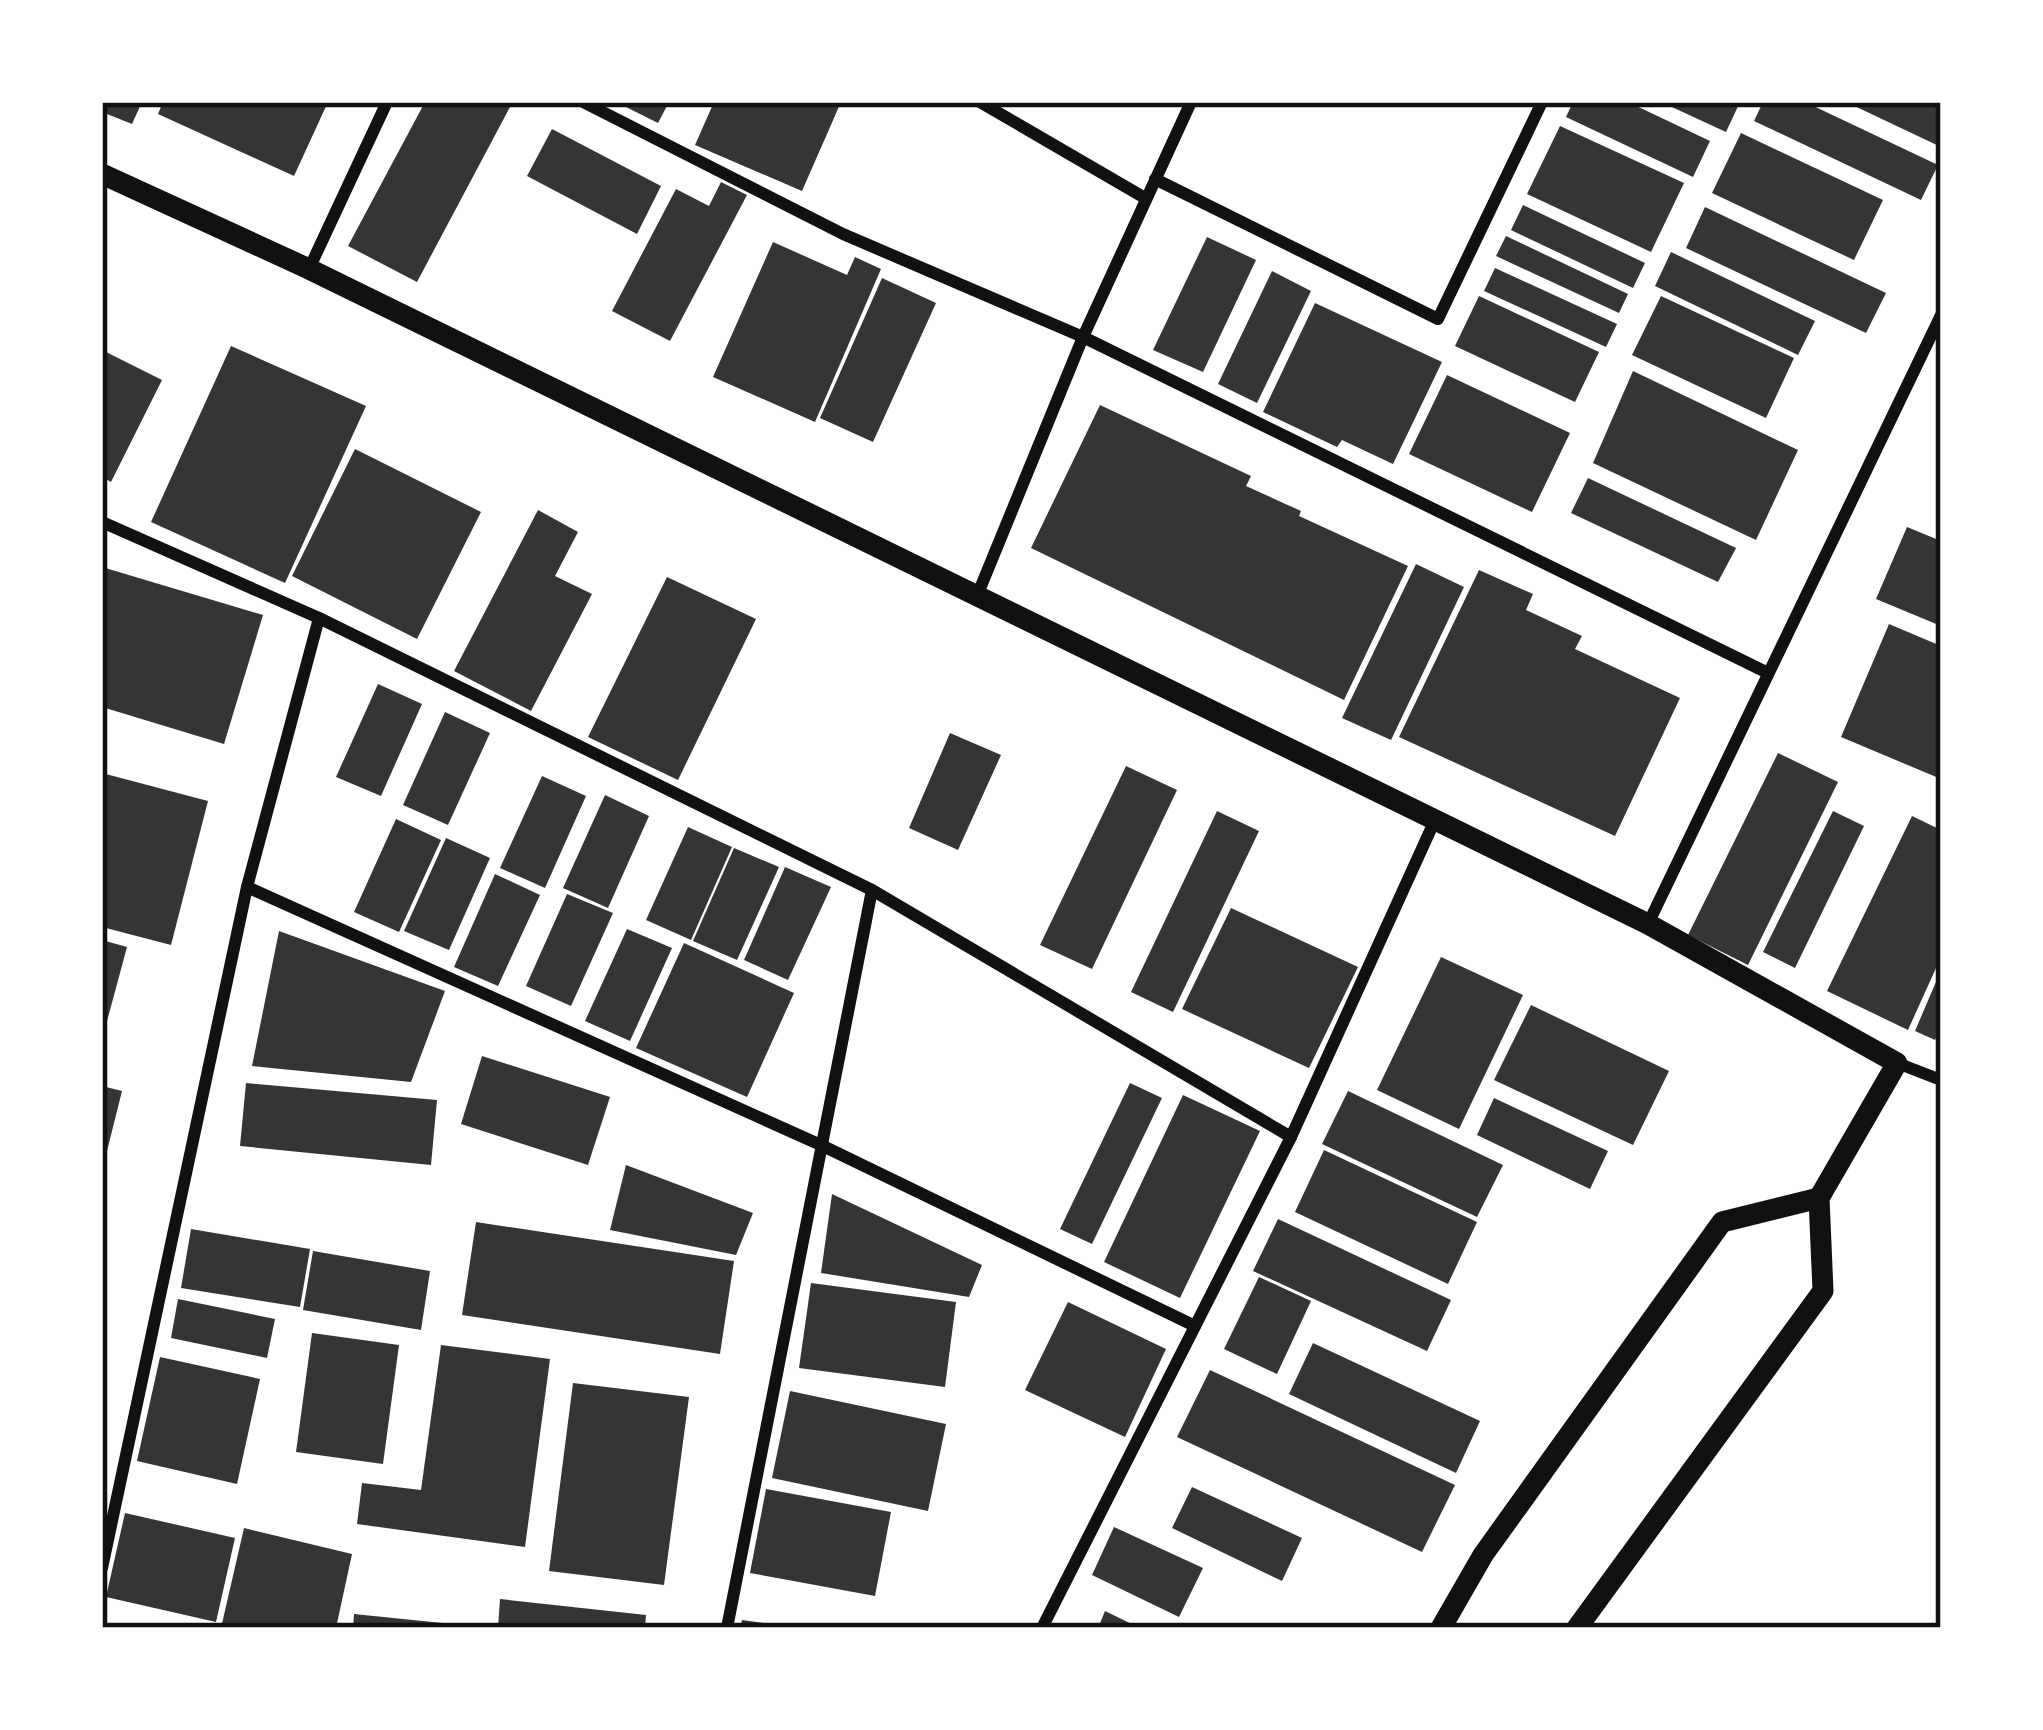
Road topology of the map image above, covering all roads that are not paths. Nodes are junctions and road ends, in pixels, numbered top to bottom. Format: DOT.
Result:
graph roads {
  1 [pos="387,102"];
  2 [pos="583,102"];
  3 [pos="980,102"];
  4 [pos="1191,102"];
  5 [pos="1542,102"];
  6 [pos="102,174"];
  7 [pos="1155,179"];
  8 [pos="1145,198"];
  9 [pos="309,269"];
  10 [pos="1941,315"];
  11 [pos="1083,338"];
  12 [pos="102,522"];
  13 [pos="976,598"];
  14 [pos="319,618"];
  15 [pos="1768,673"];
  16 [pos="1435,820"];
  17 [pos="247,887"];
  18 [pos="872,890"];
  19 [pos="1648,924"];
  20 [pos="1897,1063"];
  21 [pos="1941,1080"];
  22 [pos="1291,1137"];
  23 [pos="823,1146"];
  24 [pos="1819,1198"];
  25 [pos="1196,1326"];
  26 [pos="102,1568"];
  27 [pos="727,1628"];
  28 [pos="1042,1628"];
  29 [pos="1441,1628"];
  30 [pos="1577,1628"];
  1 -- 9 [label="street"];
  2 -- 11 [label="street"];
  3 -- 8 [label="street"];
  4 -- 7 [label="street"];
  5 -- 7 [label="street"];
  6 -- 9 [label="street"];
  7 -- 8 [label="street"];
  8 -- 11 [label="street"];
  9 -- 13 [label="street"];
  10 -- 15 [label="street"];
  11 -- 13 [label="street"];
  11 -- 15 [label="street"];
  12 -- 14 [label="street"];
  13 -- 16 [label="street"];
  14 -- 17 [label="street"];
  14 -- 18 [label="street"];
  15 -- 19 [label="street"];
  16 -- 19 [label="street"];
  16 -- 22 [label="street"];
  17 -- 23 [label="street"];
  17 -- 26 [label="street"];
  18 -- 22 [label="street"];
  18 -- 23 [label="street"];
  19 -- 20 [label="street"];
  20 -- 21 [label="street"];
  20 -- 24 [label="street"];
  22 -- 25 [label="street"];
  23 -- 25 [label="street"];
  23 -- 27 [label="street"];
  24 -- 29 [label="street"];
  24 -- 30 [label="street"];
  25 -- 28 [label="street"];
}
